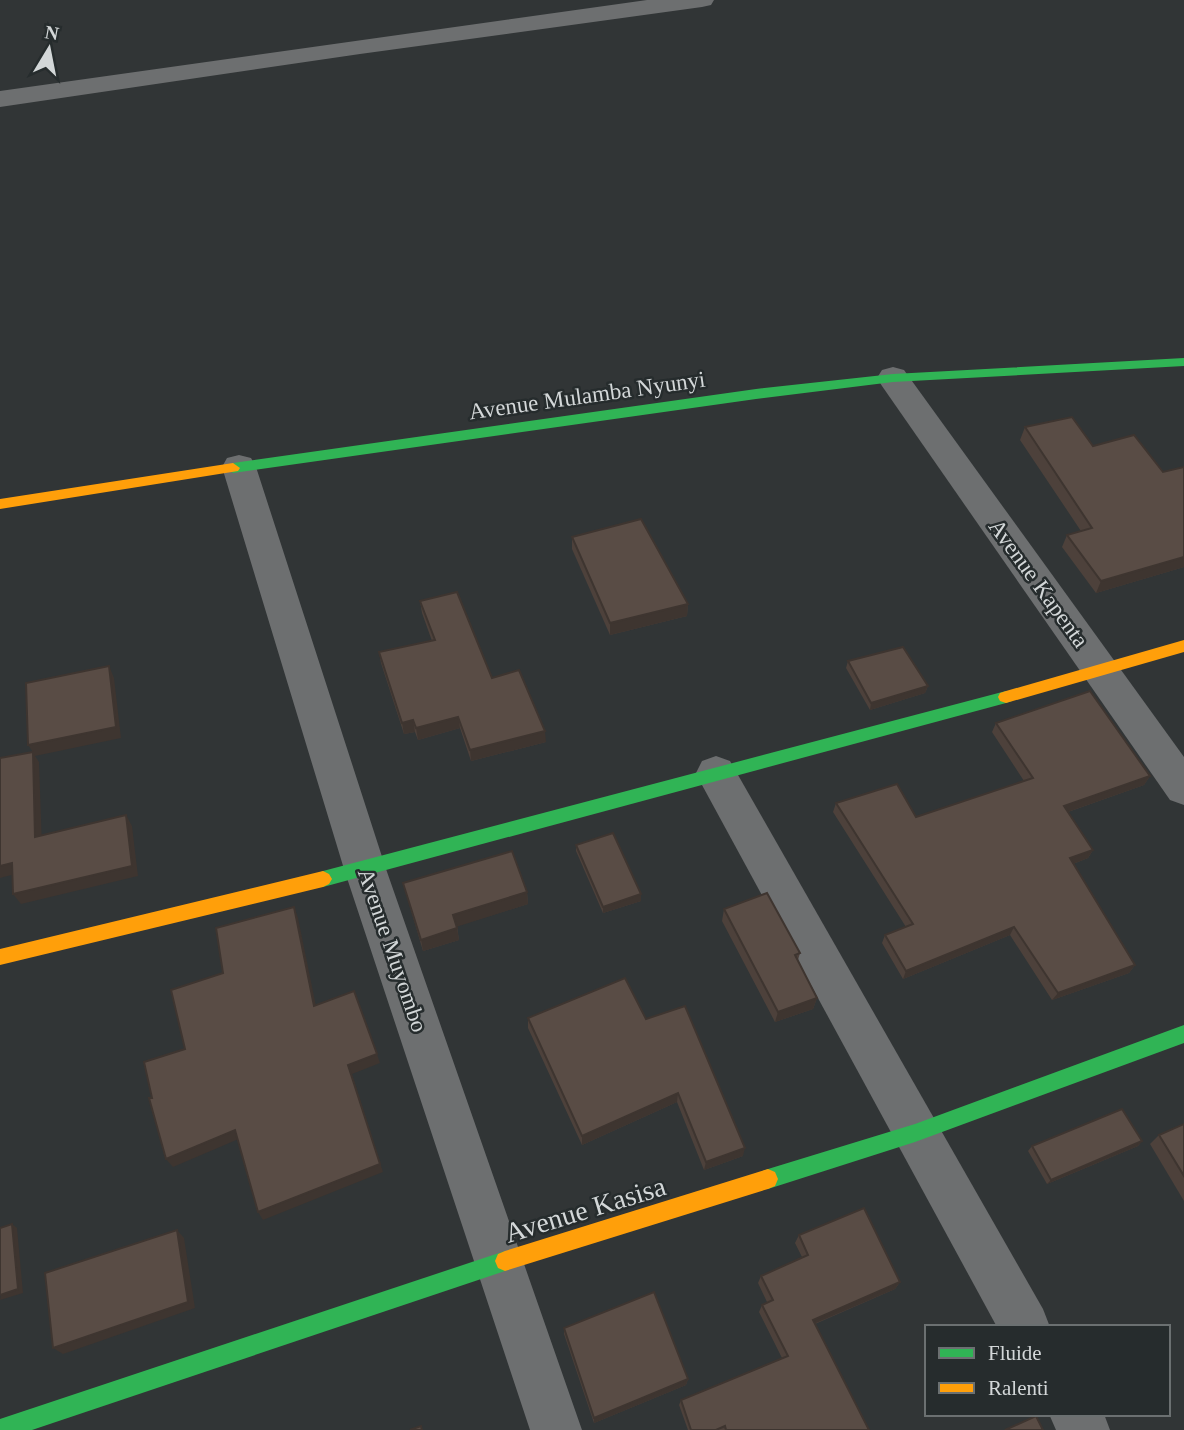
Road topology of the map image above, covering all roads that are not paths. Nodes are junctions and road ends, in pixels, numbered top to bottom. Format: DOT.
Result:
graph roads {
  1 [pos="702,0"];
  2 [pos="0,99"];
  3 [pos="1184,362"];
  4 [pos="893,378"];
  5 [pos="239,467"];
  6 [pos="0,504"];
  7 [pos="1184,646"];
  8 [pos="1102,671"];
  9 [pos="716,773"];
  10 [pos="1184,788"];
  11 [pos="365,869"];
  12 [pos="0,957"];
  13 [pos="1184,1034"];
  14 [pos="915,1133"];
  15 [pos="499,1263"];
  16 [pos="1024,1325"];
  17 [pos="0,1430"];
  18 [pos="556,1430"];
  1 -- 2 [label="street"];
  3 -- 4 [label="street, Avenue Mulamba Nyunyi"];
  4 -- 5 [label="street, Avenue Mulamba Nyunyi"];
  4 -- 8 [label="street, Avenue Kapenta"];
  5 -- 6 [label="street, Avenue Mulamba Nyunyi"];
  5 -- 11 [label="street, Avenue Muyombo"];
  7 -- 8 [label="street"];
  8 -- 9 [label="street"];
  8 -- 10 [label="street, Avenue Kapenta"];
  9 -- 11 [label="street"];
  9 -- 14 [label="street"];
  11 -- 12 [label="street"];
  11 -- 15 [label="street, Avenue Muyombo"];
  13 -- 14 [label="street, Avenue Kasisa"];
  14 -- 15 [label="street, Avenue Kasisa"];
  14 -- 16 [label="street"];
  15 -- 17 [label="street, Avenue Kasisa"];
  15 -- 18 [label="street, Avenue Muyombo"];
}
